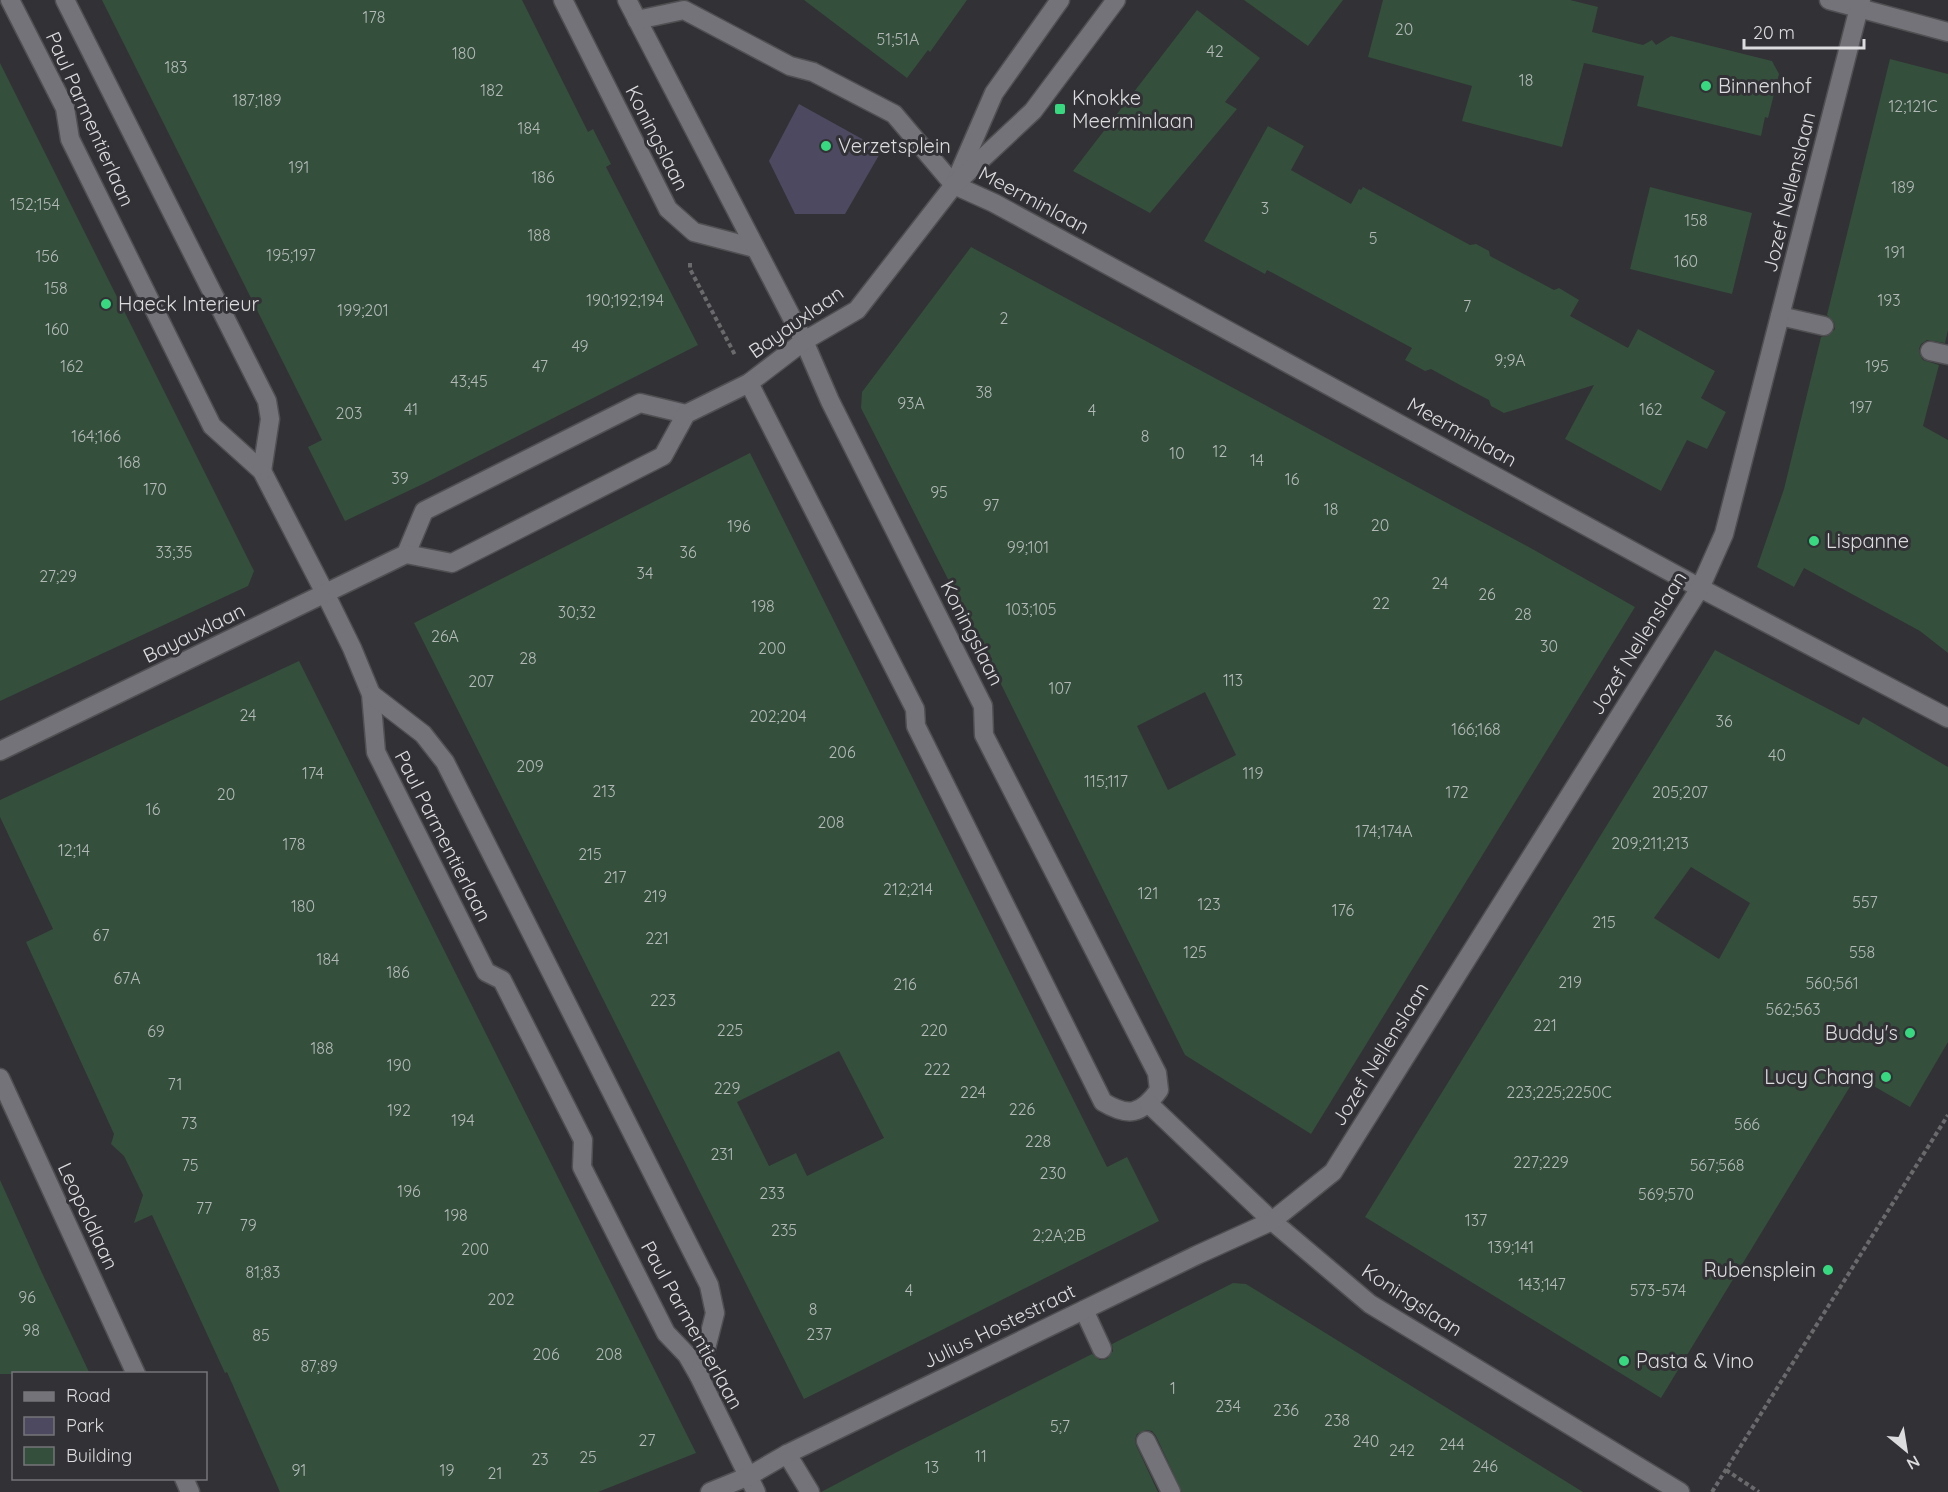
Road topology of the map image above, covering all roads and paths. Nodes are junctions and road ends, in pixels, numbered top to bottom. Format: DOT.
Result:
graph roads {
  1 [pos="10,0"];
  2 [pos="65,0"];
  3 [pos="563,0"];
  4 [pos="627,0"];
  5 [pos="1060,0"];
  6 [pos="1116,0"];
  7 [pos="1829,0"];
  8 [pos="1860,4"];
  9 [pos="637,20"];
  10 [pos="1948,32"];
  11 [pos="954,185"];
  12 [pos="694,232"];
  13 [pos="755,248"];
  14 [pos="1780,316"];
  15 [pos="1824,326"];
  16 [pos="804,341"];
  17 [pos="1930,351"];
  18 [pos="1948,355"];
  19 [pos="749,382"];
  20 [pos="686,414"];
  21 [pos="262,471"];
  22 [pos="406,554"];
  23 [pos="1700,588"];
  24 [pos="326,595"];
  25 [pos="371,694"];
  26 [pos="1948,718"];
  27 [pos="0,751"];
  28 [pos="0,1078"];
  29 [pos="1149,1104"];
  30 [pos="1948,1115"];
  31 [pos="1272,1221"];
  32 [pos="1084,1310"];
  33 [pos="1102,1349"];
  34 [pos="135,1372"];
  35 [pos="699,1376"];
  36 [pos="1146,1441"];
  37 [pos="788,1454"];
  38 [pos="1726,1470"];
  39 [pos="752,1484"];
  40 [pos="710,1492"];
  41 [pos="810,1492"];
  42 [pos="1172,1492"];
  43 [pos="1680,1492"];
  44 [pos="1712,1492"];
  45 [pos="1759,1492"];
  1 -- 21 [label="street, Paul Parmentierlaan"];
  2 -- 21 [label="street"];
  3 -- 12 [label="street, Koningslaan"];
  4 -- 9 [label="street, Koningslaan"];
  5 -- 11 [label="street, Bayauxlaan"];
  6 -- 11 [label="street, Bayauxlaan"];
  7 -- 8 [label="street"];
  8 -- 10 [label="street"];
  8 -- 14 [label="street, Jozef Nellenslaan"];
  9 -- 11 [label="street"];
  9 -- 13 [label="street, Koningslaan"];
  11 -- 16 [label="street, Bayauxlaan"];
  11 -- 23 [label="street, Meerminlaan"];
  12 -- 13 [label="street, Koningslaan"];
  12 -- 19 [label="path"];
  13 -- 16 [label="street, Koningslaan"];
  14 -- 15 [label="street"];
  14 -- 23 [label="street, Jozef Nellenslaan"];
  16 -- 19 [label="street, Bayauxlaan"];
  16 -- 29 [label="street, Koningslaan"];
  17 -- 18 [label="street"];
  19 -- 20 [label="street, Bayauxlaan"];
  19 -- 29 [label="street"];
  20 -- 22 [label="street"];
  20 -- 22 [label="street"];
  21 -- 24 [label="street, Paul Parmentierlaan"];
  22 -- 24 [label="street, Bayauxlaan"];
  23 -- 26 [label="street, Meerminlaan"];
  23 -- 31 [label="street, Jozef Nellenslaan"];
  24 -- 25 [label="street, Paul Parmentierlaan"];
  24 -- 27 [label="street, Bayauxlaan"];
  25 -- 35 [label="street, Paul Parmentierlaan"];
  25 -- 35 [label="street"];
  28 -- 34 [label="street, Leopoldlaan"];
  29 -- 31 [label="street, Koningslaan"];
  30 -- 38 [label="path"];
  31 -- 32 [label="street, Julius Hostestraat"];
  31 -- 43 [label="street, Koningslaan"];
  32 -- 33 [label="street"];
  32 -- 37 [label="street, Julius Hostestraat"];
  35 -- 39 [label="street, Paul Parmentierlaan"];
  36 -- 42 [label="street"];
  37 -- 39 [label="street, Julius Hostestraat"];
  37 -- 41 [label="street"];
  38 -- 44 [label="path"];
  38 -- 45 [label="path"];
  39 -- 40 [label="street, Julius Hostestraat"];
}
